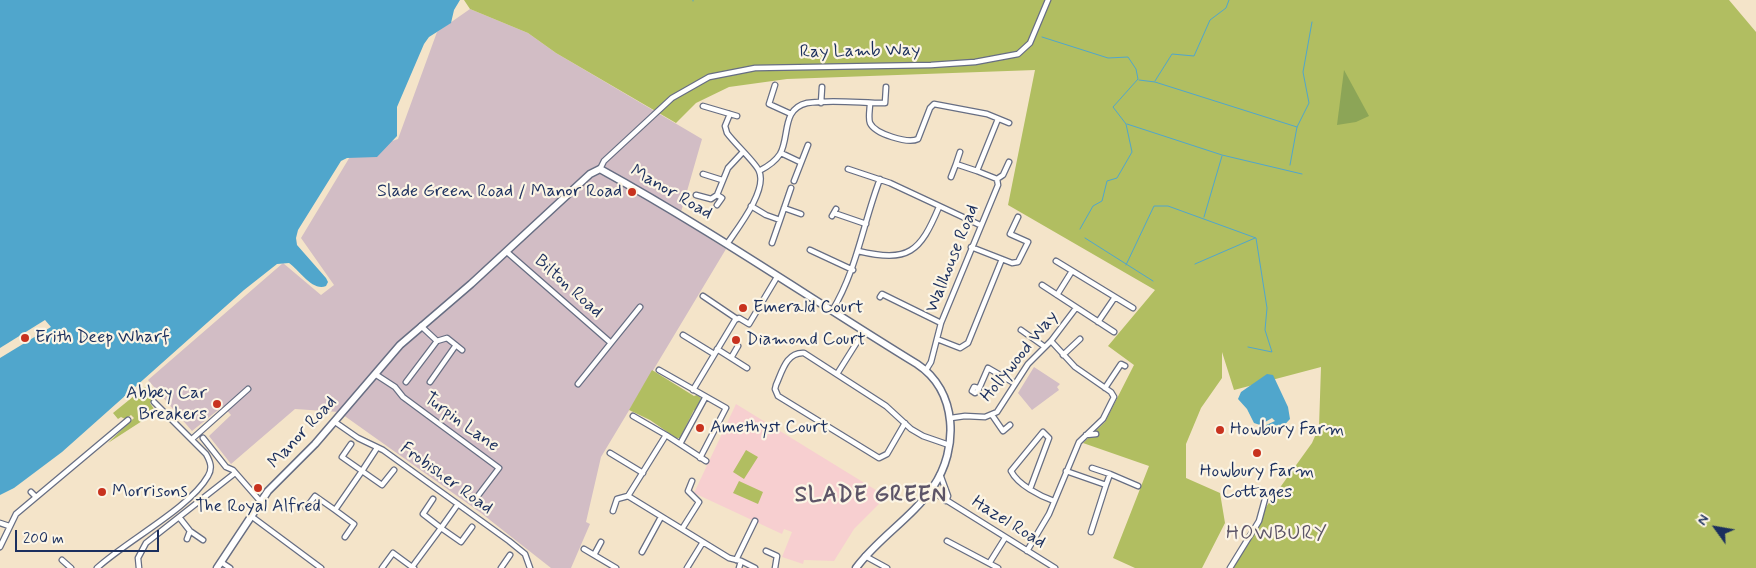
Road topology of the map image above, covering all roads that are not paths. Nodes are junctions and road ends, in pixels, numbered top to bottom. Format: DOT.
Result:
graph roads {
  1 [pos="1048,0"];
  2 [pos="775,85"];
  3 [pos="822,87"];
  4 [pos="886,88"];
  5 [pos="820,103"];
  6 [pos="870,103"];
  7 [pos="703,106"];
  8 [pos="730,114"];
  9 [pos="791,114"];
  10 [pos="652,116"];
  11 [pos="737,116"];
  12 [pos="998,119"];
  13 [pos="1009,123"];
  14 [pos="808,145"];
  15 [pos="960,152"];
  16 [pos="742,153"];
  17 [pos="781,153"];
  18 [pos="800,162"];
  19 [pos="1009,162"];
  20 [pos="956,164"];
  21 [pos="600,169"];
  22 [pos="848,169"];
  23 [pos="759,171"];
  24 [pos="977,171"];
  25 [pos="703,174"];
  26 [pos="951,177"];
  27 [pos="880,179"];
  28 [pos="997,179"];
  29 [pos="722,180"];
  30 [pos="794,181"];
  31 [pos="791,188"];
  32 [pos="696,195"];
  33 [pos="717,195"];
  34 [pos="717,205"];
  35 [pos="751,206"];
  36 [pos="939,207"];
  37 [pos="784,208"];
  38 [pos="834,213"];
  39 [pos="800,214"];
  40 [pos="1018,216"];
  41 [pos="780,220"];
  42 [pos="866,224"];
  43 [pos="980,226"];
  44 [pos="772,243"];
  45 [pos="727,244"];
  46 [pos="971,247"];
  47 [pos="810,250"];
  48 [pos="858,250"];
  49 [pos="507,252"];
  50 [pos="1002,260"];
  51 [pos="1056,261"];
  52 [pos="853,270"];
  53 [pos="1072,271"];
  54 [pos="777,277"];
  55 [pos="1042,285"];
  56 [pos="882,294"];
  57 [pos="1057,295"];
  58 [pos="703,296"];
  59 [pos="1115,296"];
  60 [pos="640,306"];
  61 [pos="1076,308"];
  62 [pos="1133,308"];
  63 [pos="832,311"];
  64 [pos="737,319"];
  65 [pos="1098,322"];
  66 [pos="941,323"];
  67 [pos="421,326"];
  68 [pos="1021,330"];
  69 [pos="864,331"];
  70 [pos="1114,332"];
  71 [pos="683,335"];
  72 [pos="937,339"];
  73 [pos="1080,339"];
  74 [pos="437,341"];
  75 [pos="1050,341"];
  76 [pos="611,343"];
  77 [pos="456,345"];
  78 [pos="738,346"];
  79 [pos="1045,347"];
  80 [pos="462,350"];
  81 [pos="715,352"];
  82 [pos="1063,355"];
  83 [pos="731,358"];
  84 [pos="1125,366"];
  85 [pos="747,368"];
  86 [pos="660,370"];
  87 [pos="926,370"];
  88 [pos="375,374"];
  89 [pos="837,374"];
  90 [pos="406,382"];
  91 [pos="430,382"];
  92 [pos="1014,383"];
  93 [pos="578,384"];
  94 [pos="978,388"];
  95 [pos="1105,388"];
  96 [pos="248,389"];
  97 [pos="693,390"];
  98 [pos="705,398"];
  99 [pos="154,402"];
  100 [pos="992,415"];
  101 [pos="633,416"];
  102 [pos="951,418"];
  103 [pos="128,420"];
  104 [pos="335,422"];
  105 [pos="904,424"];
  106 [pos="1010,425"];
  107 [pos="1096,434"];
  108 [pos="666,435"];
  109 [pos="1086,435"];
  110 [pos="203,438"];
  111 [pos="192,439"];
  112 [pos="351,444"];
  113 [pos="680,444"];
  114 [pos="949,445"];
  115 [pos="377,448"];
  116 [pos="610,453"];
  117 [pos="700,458"];
  118 [pos="706,461"];
  119 [pos="1092,468"];
  120 [pos="394,470"];
  121 [pos="362,471"];
  122 [pos="1066,472"];
  123 [pos="643,473"];
  124 [pos="940,473"];
  125 [pos="235,474"];
  126 [pos="1110,474"];
  127 [pos="692,481"];
  128 [pos="1106,485"];
  129 [pos="1138,486"];
  130 [pos="1030,489"];
  131 [pos="930,490"];
  132 [pos="31,492"];
  133 [pos="613,494"];
  134 [pos="628,496"];
  135 [pos="36,497"];
  136 [pos="433,499"];
  137 [pos="617,499"];
  138 [pos="1265,499"];
  139 [pos="946,500"];
  140 [pos="474,501"];
  141 [pos="1054,501"];
  142 [pos="261,502"];
  143 [pos="458,504"];
  144 [pos="306,508"];
  145 [pos="335,510"];
  146 [pos="613,511"];
  147 [pos="178,516"];
  148 [pos="252,516"];
  149 [pos="660,517"];
  150 [pos="755,521"];
  151 [pos="0,523"];
  152 [pos="9,526"];
  153 [pos="472,527"];
  154 [pos="441,528"];
  155 [pos="682,529"];
  156 [pos="190,531"];
  157 [pos="1091,532"];
  158 [pos="345,538"];
  159 [pos="1005,538"];
  160 [pos="187,539"];
  161 [pos="203,540"];
  162 [pos="947,541"];
  163 [pos="601,542"];
  164 [pos="703,542"];
  165 [pos="0,547"];
  166 [pos="584,550"];
  167 [pos="766,551"];
  168 [pos="1027,551"];
  169 [pos="642,552"];
  170 [pos="510,555"];
  171 [pos="594,555"];
  172 [pos="865,556"];
  173 [pos="739,560"];
  174 [pos="990,562"];
  175 [pos="219,565"];
  176 [pos="1046,566"];
  177 [pos="413,567"];
  178 [pos="66,568"];
  179 [pos="71,568"];
  180 [pos="97,568"];
  181 [pos="139,568"];
  182 [pos="230,568"];
  183 [pos="321,568"];
  184 [pos="382,568"];
  185 [pos="501,568"];
  186 [pos="530,568"];
  187 [pos="616,568"];
  188 [pos="687,568"];
  189 [pos="739,568"];
  190 [pos="755,568"];
  191 [pos="775,568"];
  192 [pos="856,568"];
  193 [pos="887,568"];
  194 [pos="998,568"];
  195 [pos="1055,568"];
  196 [pos="1230,568"];
  1 -- 10 [label="street, Ray Lamb Way"];
  2 -- 9 [label="street"];
  3 -- 5 [label="street"];
  4 -- 6 [label="street"];
  5 -- 6 [label="street"];
  5 -- 9 [label="street"];
  6 -- 12 [label="street"];
  7 -- 8 [label="street"];
  8 -- 11 [label="street"];
  8 -- 16 [label="street"];
  9 -- 17 [label="street"];
  10 -- 21 [label="street, Manor Road"];
  12 -- 13 [label="street"];
  12 -- 24 [label="street"];
  14 -- 18 [label="street"];
  15 -- 20 [label="street"];
  16 -- 23 [label="street"];
  16 -- 29 [label="street"];
  17 -- 18 [label="street"];
  17 -- 23 [label="street"];
  18 -- 30 [label="street"];
  19 -- 28 [label="street, Wallhouse Road"];
  20 -- 24 [label="street"];
  20 -- 26 [label="street"];
  21 -- 45 [label="street, Manor Road"];
  21 -- 49 [label="street, Manor Road"];
  22 -- 27 [label="street"];
  23 -- 35 [label="street"];
  24 -- 28 [label="street"];
  25 -- 29 [label="street"];
  27 -- 36 [label="street"];
  27 -- 42 [label="street"];
  28 -- 43 [label="street, Wallhouse Road"];
  29 -- 33 [label="street"];
  31 -- 37 [label="street"];
  32 -- 33 [label="street"];
  33 -- 34 [label="street"];
  35 -- 41 [label="street"];
  35 -- 45 [label="street"];
  36 -- 43 [label="street"];
  36 -- 48 [label="street"];
  37 -- 39 [label="street"];
  37 -- 41 [label="street"];
  38 -- 42 [label="street"];
  40 -- 50 [label="street"];
  41 -- 44 [label="street"];
  42 -- 48 [label="street"];
  43 -- 46 [label="street, Wallhouse Road"];
  45 -- 54 [label="street, Manor Road"];
  46 -- 50 [label="street"];
  46 -- 66 [label="street, Wallhouse Road"];
  47 -- 52 [label="street"];
  48 -- 52 [label="street"];
  49 -- 67 [label="street, Manor Road"];
  49 -- 76 [label="street, Bilton Road"];
  50 -- 72 [label="street"];
  51 -- 53 [label="street"];
  52 -- 63 [label="street"];
  53 -- 57 [label="street, Hollywood Way"];
  53 -- 59 [label="street"];
  54 -- 63 [label="street, Manor Road"];
  54 -- 64 [label="street"];
  55 -- 57 [label="street, Hollywood Way"];
  56 -- 66 [label="street"];
  57 -- 61 [label="street, Hollywood Way"];
  58 -- 64 [label="street"];
  59 -- 62 [label="street"];
  59 -- 65 [label="street"];
  60 -- 76 [label="street, Bilton Road"];
  61 -- 65 [label="street, Hollywood Way"];
  61 -- 75 [label="street, Hollywood Way"];
  63 -- 69 [label="street, Manor Road"];
  64 -- 81 [label="street"];
  65 -- 70 [label="street, Hollywood Way"];
  66 -- 72 [label="street, Wallhouse Road"];
  67 -- 74 [label="street"];
  67 -- 88 [label="street, Manor Road"];
  68 -- 79 [label="street"];
  69 -- 87 [label="street, Manor Road"];
  69 -- 89 [label="street"];
  71 -- 81 [label="street"];
  72 -- 87 [label="street, Wallhouse Road"];
  73 -- 82 [label="street"];
  74 -- 77 [label="street"];
  74 -- 90 [label="street"];
  75 -- 79 [label="street, Hollywood Way"];
  75 -- 82 [label="street"];
  76 -- 93 [label="street, Bilton Road"];
  77 -- 80 [label="street"];
  77 -- 91 [label="street"];
  78 -- 83 [label="street"];
  79 -- 92 [label="street, Hollywood Way"];
  81 -- 83 [label="street"];
  81 -- 97 [label="street"];
  82 -- 95 [label="street"];
  83 -- 85 [label="street"];
  84 -- 95 [label="street"];
  86 -- 97 [label="street"];
  87 -- 102 [label="street"];
  88 -- 104 [label="street, Manor Road"];
  88 -- 140 [label="street, Turpin Lane"];
  89 -- 105 [label="street"];
  89 -- 105 [label="street"];
  92 -- 94 [label="street"];
  92 -- 100 [label="street, Hollywood Way"];
  95 -- 109 [label="street"];
  96 -- 111 [label="street"];
  97 -- 98 [label="street"];
  98 -- 113 [label="street"];
  98 -- 117 [label="street"];
  99 -- 111 [label="street"];
  100 -- 102 [label="street, Hollywood Way"];
  100 -- 106 [label="street"];
  101 -- 108 [label="street"];
  102 -- 114 [label="street"];
  103 -- 135 [label="street"];
  104 -- 115 [label="street, Frobisher Road"];
  104 -- 142 [label="street, Manor Road"];
  105 -- 114 [label="street"];
  107 -- 109 [label="street"];
  108 -- 113 [label="street"];
  108 -- 123 [label="street"];
  109 -- 122 [label="street"];
  110 -- 125 [label="street"];
  111 -- 180 [label="street"];
  112 -- 121 [label="street"];
  113 -- 117 [label="street"];
  114 -- 124 [label="street"];
  115 -- 121 [label="street"];
  115 -- 143 [label="street, Frobisher Road"];
  116 -- 123 [label="street"];
  117 -- 118 [label="street"];
  119 -- 126 [label="street"];
  120 -- 121 [label="street"];
  121 -- 145 [label="street"];
  122 -- 128 [label="street"];
  122 -- 141 [label="street"];
  123 -- 134 [label="street"];
  124 -- 131 [label="street"];
  124 -- 139 [label="street, Hazel Road"];
  125 -- 142 [label="street"];
  125 -- 147 [label="street"];
  126 -- 128 [label="street"];
  126 -- 129 [label="street"];
  127 -- 155 [label="street"];
  128 -- 157 [label="street"];
  130 -- 130 [label="street"];
  130 -- 141 [label="street"];
  131 -- 139 [label="street, Hazel Road"];
  131 -- 172 [label="street"];
  132 -- 135 [label="street"];
  133 -- 137 [label="street"];
  134 -- 137 [label="street"];
  134 -- 149 [label="street"];
  135 -- 152 [label="street"];
  136 -- 154 [label="street"];
  137 -- 146 [label="street"];
  138 -- 196 [label="street"];
  139 -- 159 [label="street, Hazel Road"];
  141 -- 168 [label="street"];
  142 -- 148 [label="street, Manor Road"];
  143 -- 154 [label="street"];
  143 -- 186 [label="street, Frobisher Road"];
  144 -- 145 [label="street"];
  145 -- 158 [label="street"];
  147 -- 156 [label="street"];
  147 -- 181 [label="street"];
  148 -- 175 [label="street, Manor Road"];
  148 -- 183 [label="street"];
  149 -- 155 [label="street"];
  149 -- 169 [label="street"];
  150 -- 173 [label="street"];
  151 -- 152 [label="street"];
  152 -- 165 [label="street"];
  153 -- 154 [label="street"];
  154 -- 177 [label="street"];
  155 -- 164 [label="street"];
  156 -- 160 [label="street"];
  156 -- 161 [label="street"];
  159 -- 168 [label="street, Hazel Road"];
  159 -- 174 [label="street"];
  162 -- 174 [label="street"];
  163 -- 171 [label="street"];
  164 -- 173 [label="street"];
  164 -- 188 [label="street"];
  166 -- 171 [label="street"];
  167 -- 191 [label="street"];
  168 -- 176 [label="street, Hazel Road"];
  170 -- 185 [label="street"];
  171 -- 187 [label="street"];
  172 -- 192 [label="street"];
  172 -- 193 [label="street"];
  173 -- 189 [label="street"];
  173 -- 190 [label="street"];
  174 -- 194 [label="street"];
  175 -- 182 [label="street"];
  176 -- 195 [label="street, Hazel Road"];
  177 -- 184 [label="street"];
  178 -- 179 [label="street"];
}
